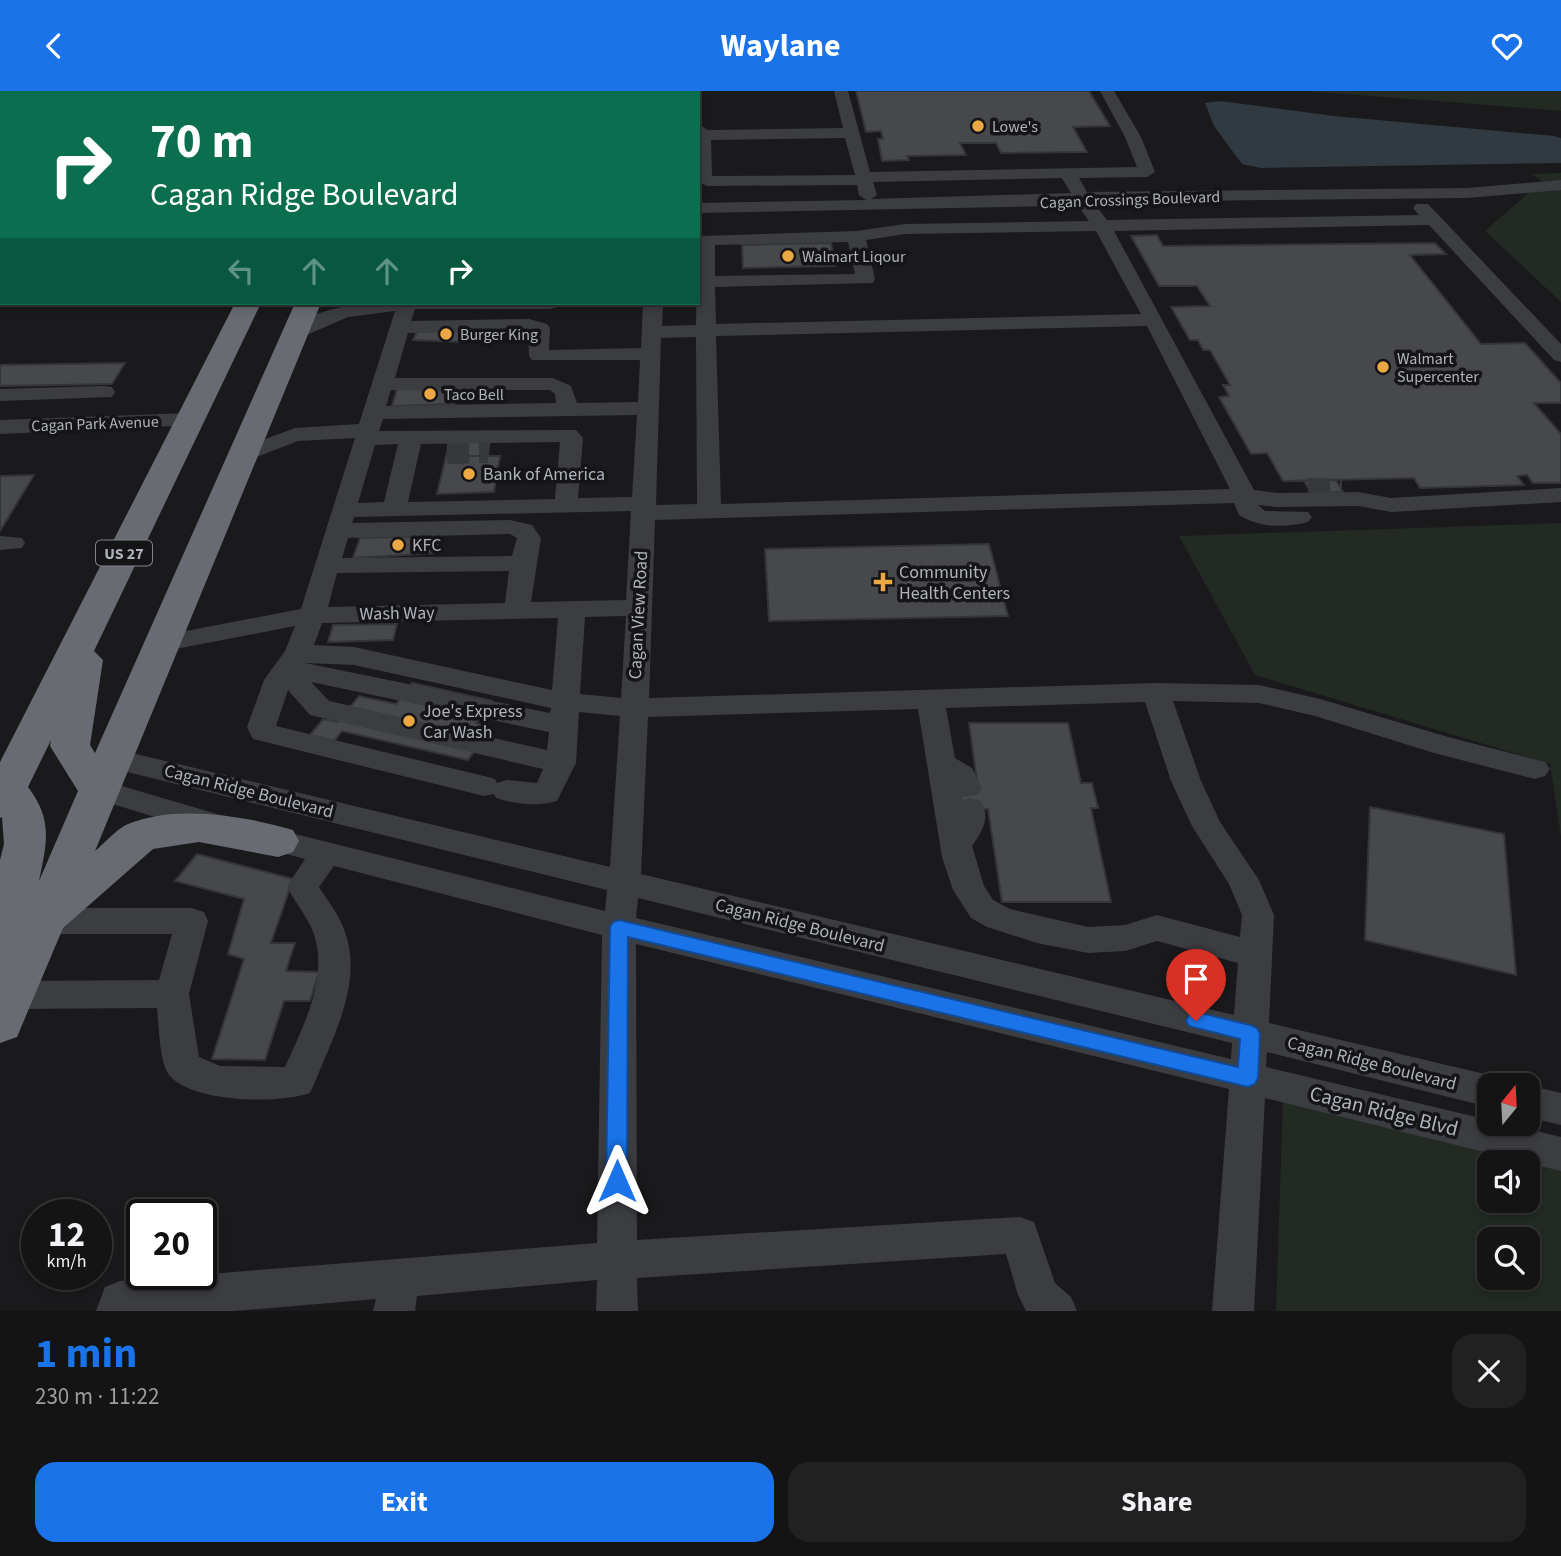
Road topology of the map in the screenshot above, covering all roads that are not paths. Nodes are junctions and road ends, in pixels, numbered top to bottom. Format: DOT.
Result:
graph roads {
  1 [pos="841,91"];
  2 [pos="1107,91"];
  3 [pos="700,132"];
  4 [pos="851,133"];
  5 [pos="1068,174"];
  6 [pos="863,178"];
  7 [pos="1561,185"];
  8 [pos="1408,193"];
  9 [pos="1081,197"];
  10 [pos="700,200"];
  11 [pos="869,201"];
  12 [pos="700,208"];
  13 [pos="1433,220"];
  14 [pos="1102,226"];
  15 [pos="856,236"];
  16 [pos="706,282"];
  17 [pos="247,305"];
  18 [pos="307,305"];
  19 [pos="399,305"];
  20 [pos="407,305"];
  21 [pos="653,305"];
  22 [pos="1154,320"];
  23 [pos="400,327"];
  24 [pos="706,330"];
  25 [pos="295,333"];
  26 [pos="651,343"];
  27 [pos="1561,356"];
  28 [pos="383,384"];
  29 [pos="104,392"];
  30 [pos="7,395"];
  31 [pos="648,408"];
  32 [pos="566,409"];
  33 [pos="0,414"];
  34 [pos="190,420"];
  35 [pos="0,427"];
  36 [pos="370,427"];
  37 [pos="571,444"];
  38 [pos="409,445"];
  39 [pos="489,447"];
  40 [pos="449,448"];
  41 [pos="241,456"];
  42 [pos="1307,487"];
  43 [pos="1340,487"];
  44 [pos="1561,495"];
  45 [pos="1245,496"];
  46 [pos="1391,505"];
  47 [pos="566,506"];
  48 [pos="643,508"];
  49 [pos="394,509"];
  50 [pos="709,511"];
  51 [pos="341,521"];
  52 [pos="523,563"];
  53 [pos="327,566"];
  54 [pos="637,608"];
  55 [pos="572,610"];
  56 [pos="517,611"];
  57 [pos="312,615"];
  58 [pos="89,623"];
  59 [pos="160,644"];
  60 [pos="288,667"];
  61 [pos="1156,692"];
  62 [pos="930,699"];
  63 [pos="634,708"];
  64 [pos="566,714"];
  65 [pos="561,763"];
  66 [pos="941,763"];
  67 [pos="1535,769"];
  68 [pos="105,773"];
  69 [pos="2,792"];
  70 [pos="307,806"];
  71 [pos="278,841"];
  72 [pos="956,845"];
  73 [pos="326,853"];
  74 [pos="625,883"];
  75 [pos="43,921"];
  76 [pos="619,927"];
  77 [pos="1256,955"];
  78 [pos="4,992"];
  79 [pos="172,994"];
  80 [pos="1250,1034"];
  81 [pos="1248,1078"];
  82 [pos="1477,1088"];
  83 [pos="1540,1104"];
  84 [pos="1561,1109"];
  85 [pos="1561,1154"];
  86 [pos="616,1260"];
  87 [pos="397,1295"];
  88 [pos="225,1302"];
  89 [pos="117,1311"];
  90 [pos="617,1311"];
  91 [pos="1056,1311"];
  92 [pos="1233,1311"];
  1 -- 4 [label="street"];
  2 -- 5 [label="street"];
  3 -- 4 [label="street"];
  3 -- 6 [label="street"];
  4 -- 6 [label="street"];
  5 -- 6 [label="street"];
  5 -- 9 [label="street"];
  6 -- 11 [label="street"];
  7 -- 8 [label="street, Cagan Crossings Boulevard"];
  8 -- 9 [label="street, Cagan Crossings Boulevard"];
  8 -- 13 [label="street"];
  9 -- 11 [label="street, Cagan Crossings Boulevard"];
  9 -- 14 [label="street"];
  10 -- 11 [label="street"];
  11 -- 12 [label="street, Cagan Crossings Boulevard"];
  13 -- 14 [label="street"];
  13 -- 27 [label="street"];
  14 -- 15 [label="street"];
  14 -- 22 [label="street"];
  15 -- 16 [label="street"];
  15 -- 16 [label="street"];
  16 -- 24 [label="street"];
  17 -- 34 [label="highway, US 27"];
  18 -- 25 [label="highway"];
  19 -- 25 [label="street"];
  20 -- 23 [label="street"];
  21 -- 26 [label="street, Cagan View Road"];
  22 -- 24 [label="street"];
  22 -- 45 [label="street"];
  23 -- 26 [label="street"];
  23 -- 28 [label="street"];
  24 -- 26 [label="street"];
  24 -- 50 [label="street"];
  25 -- 41 [label="highway"];
  26 -- 31 [label="street, Cagan View Road"];
  28 -- 32 [label="street"];
  28 -- 36 [label="street"];
  29 -- 30 [label="street"];
  30 -- 33 [label="street"];
  31 -- 32 [label="street"];
  31 -- 48 [label="street, Cagan View Road"];
  32 -- 36 [label="street"];
  34 -- 35 [label="street, Cagan Park Avenue"];
  34 -- 58 [label="highway, US 27"];
  36 -- 38 [label="street"];
  36 -- 41 [label="street"];
  36 -- 51 [label="street"];
  37 -- 38 [label="street"];
  37 -- 39 [label="street"];
  37 -- 47 [label="street"];
  38 -- 40 [label="street"];
  38 -- 49 [label="street"];
  41 -- 59 [label="highway"];
  42 -- 45 [label="street"];
  43 -- 46 [label="street"];
  44 -- 46 [label="street"];
  45 -- 46 [label="street"];
  45 -- 50 [label="street"];
  47 -- 48 [label="street"];
  47 -- 49 [label="street"];
  48 -- 50 [label="street"];
  48 -- 54 [label="street, Cagan View Road"];
  49 -- 51 [label="street"];
  51 -- 52 [label="street"];
  51 -- 53 [label="street"];
  52 -- 53 [label="street"];
  52 -- 56 [label="street"];
  53 -- 57 [label="street"];
  54 -- 55 [label="street, Wash Way"];
  54 -- 63 [label="street, Cagan View Road"];
  55 -- 56 [label="street, Wash Way"];
  55 -- 64 [label="street"];
  56 -- 57 [label="street, Wash Way"];
  57 -- 59 [label="street, Wash Way"];
  57 -- 60 [label="street"];
  58 -- 68 [label="highway"];
  58 -- 69 [label="highway, US 27"];
  59 -- 68 [label="highway"];
  60 -- 64 [label="street"];
  60 -- 65 [label="street"];
  60 -- 65 [label="street"];
  61 -- 62 [label="street"];
  61 -- 67 [label="street"];
  61 -- 77 [label="street"];
  62 -- 63 [label="street"];
  62 -- 66 [label="street"];
  63 -- 64 [label="street"];
  63 -- 74 [label="street, Cagan View Road"];
  64 -- 65 [label="street"];
  66 -- 72 [label="street"];
  66 -- 72 [label="street"];
  68 -- 70 [label="street, Cagan Ridge Boulevard"];
  68 -- 71 [label="street"];
  68 -- 75 [label="highway"];
  69 -- 78 [label="highway"];
  70 -- 71 [label="street"];
  70 -- 74 [label="street, Cagan Ridge Boulevard"];
  71 -- 73 [label="street"];
  71 -- 75 [label="highway"];
  72 -- 77 [label="street"];
  73 -- 76 [label="street"];
  73 -- 79 [label="street"];
  74 -- 76 [label="street, Cagan View Road"];
  74 -- 80 [label="street, Cagan Ridge Boulevard"];
  75 -- 78 [label="highway"];
  75 -- 79 [label="street"];
  76 -- 81 [label="street"];
  76 -- 86 [label="street, Cagan View Road"];
  77 -- 80 [label="street"];
  78 -- 79 [label="street"];
  80 -- 81 [label="street"];
  80 -- 82 [label="street, Cagan Ridge Boulevard"];
  81 -- 85 [label="street, Cagan Ridge Blvd"];
  81 -- 92 [label="street"];
  83 -- 84 [label="street"];
  86 -- 87 [label="street"];
  86 -- 90 [label="street, Cagan View Road"];
  86 -- 91 [label="street"];
  87 -- 88 [label="street"];
  88 -- 89 [label="street"];
}
